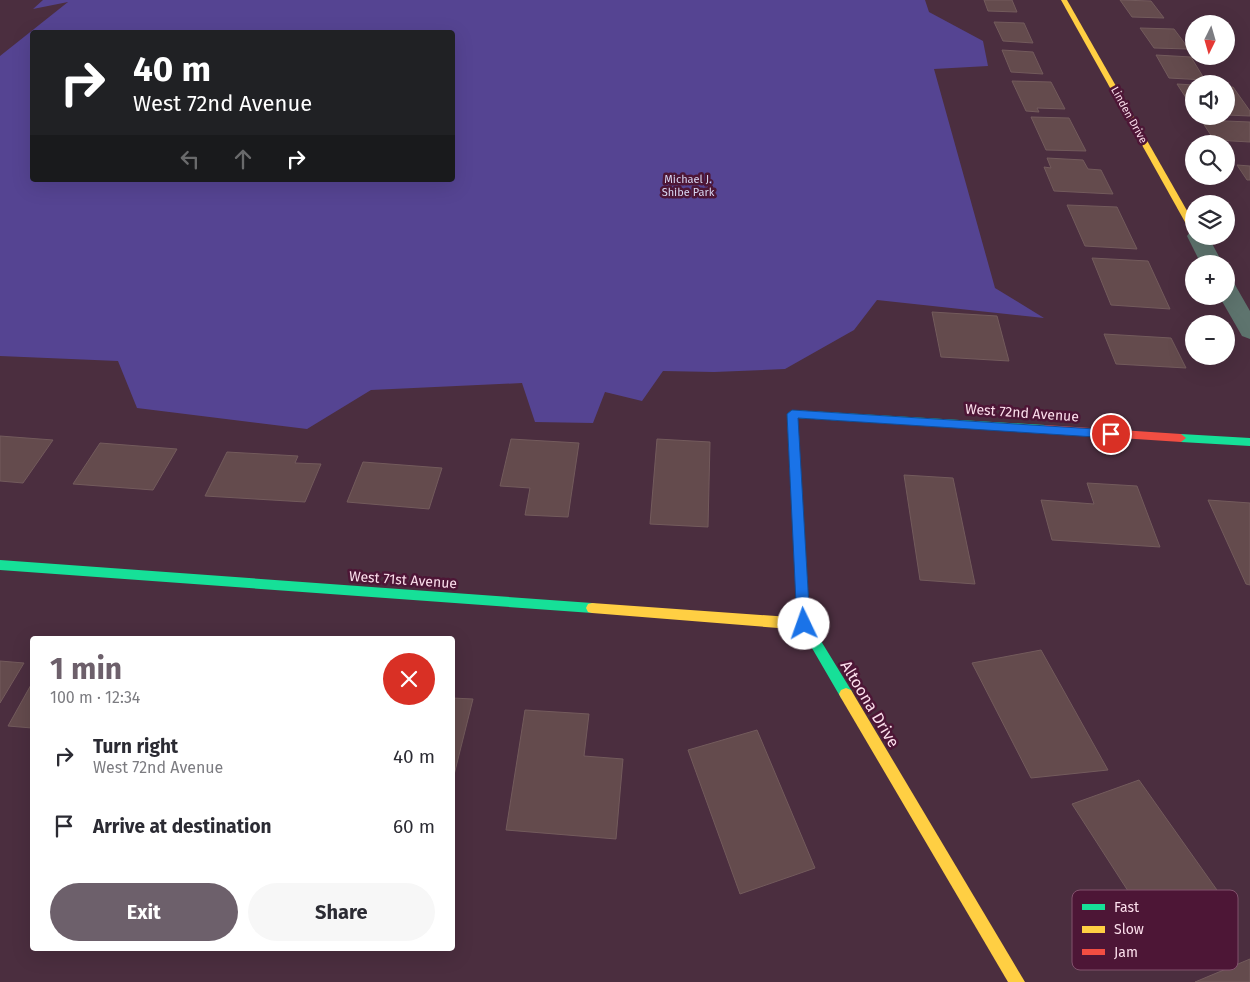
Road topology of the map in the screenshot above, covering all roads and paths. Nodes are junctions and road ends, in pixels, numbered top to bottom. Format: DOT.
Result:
graph roads {
  1 [pos="1064,0"];
  2 [pos="1185,215"];
  3 [pos="1235,304"];
  4 [pos="1250,331"];
  5 [pos="792,414"];
  6 [pos="1250,442"];
  7 [pos="0,565"];
  8 [pos="804,624"];
  9 [pos="1017,982"];
  1 -- 2 [label="street, Linden Drive"];
  3 -- 4 [label="street"];
  5 -- 6 [label="street, West 72nd Avenue"];
  5 -- 8 [label="street, Altoona Drive"];
  7 -- 8 [label="street, West 71st Avenue"];
  8 -- 9 [label="street, Altoona Drive"];
}
